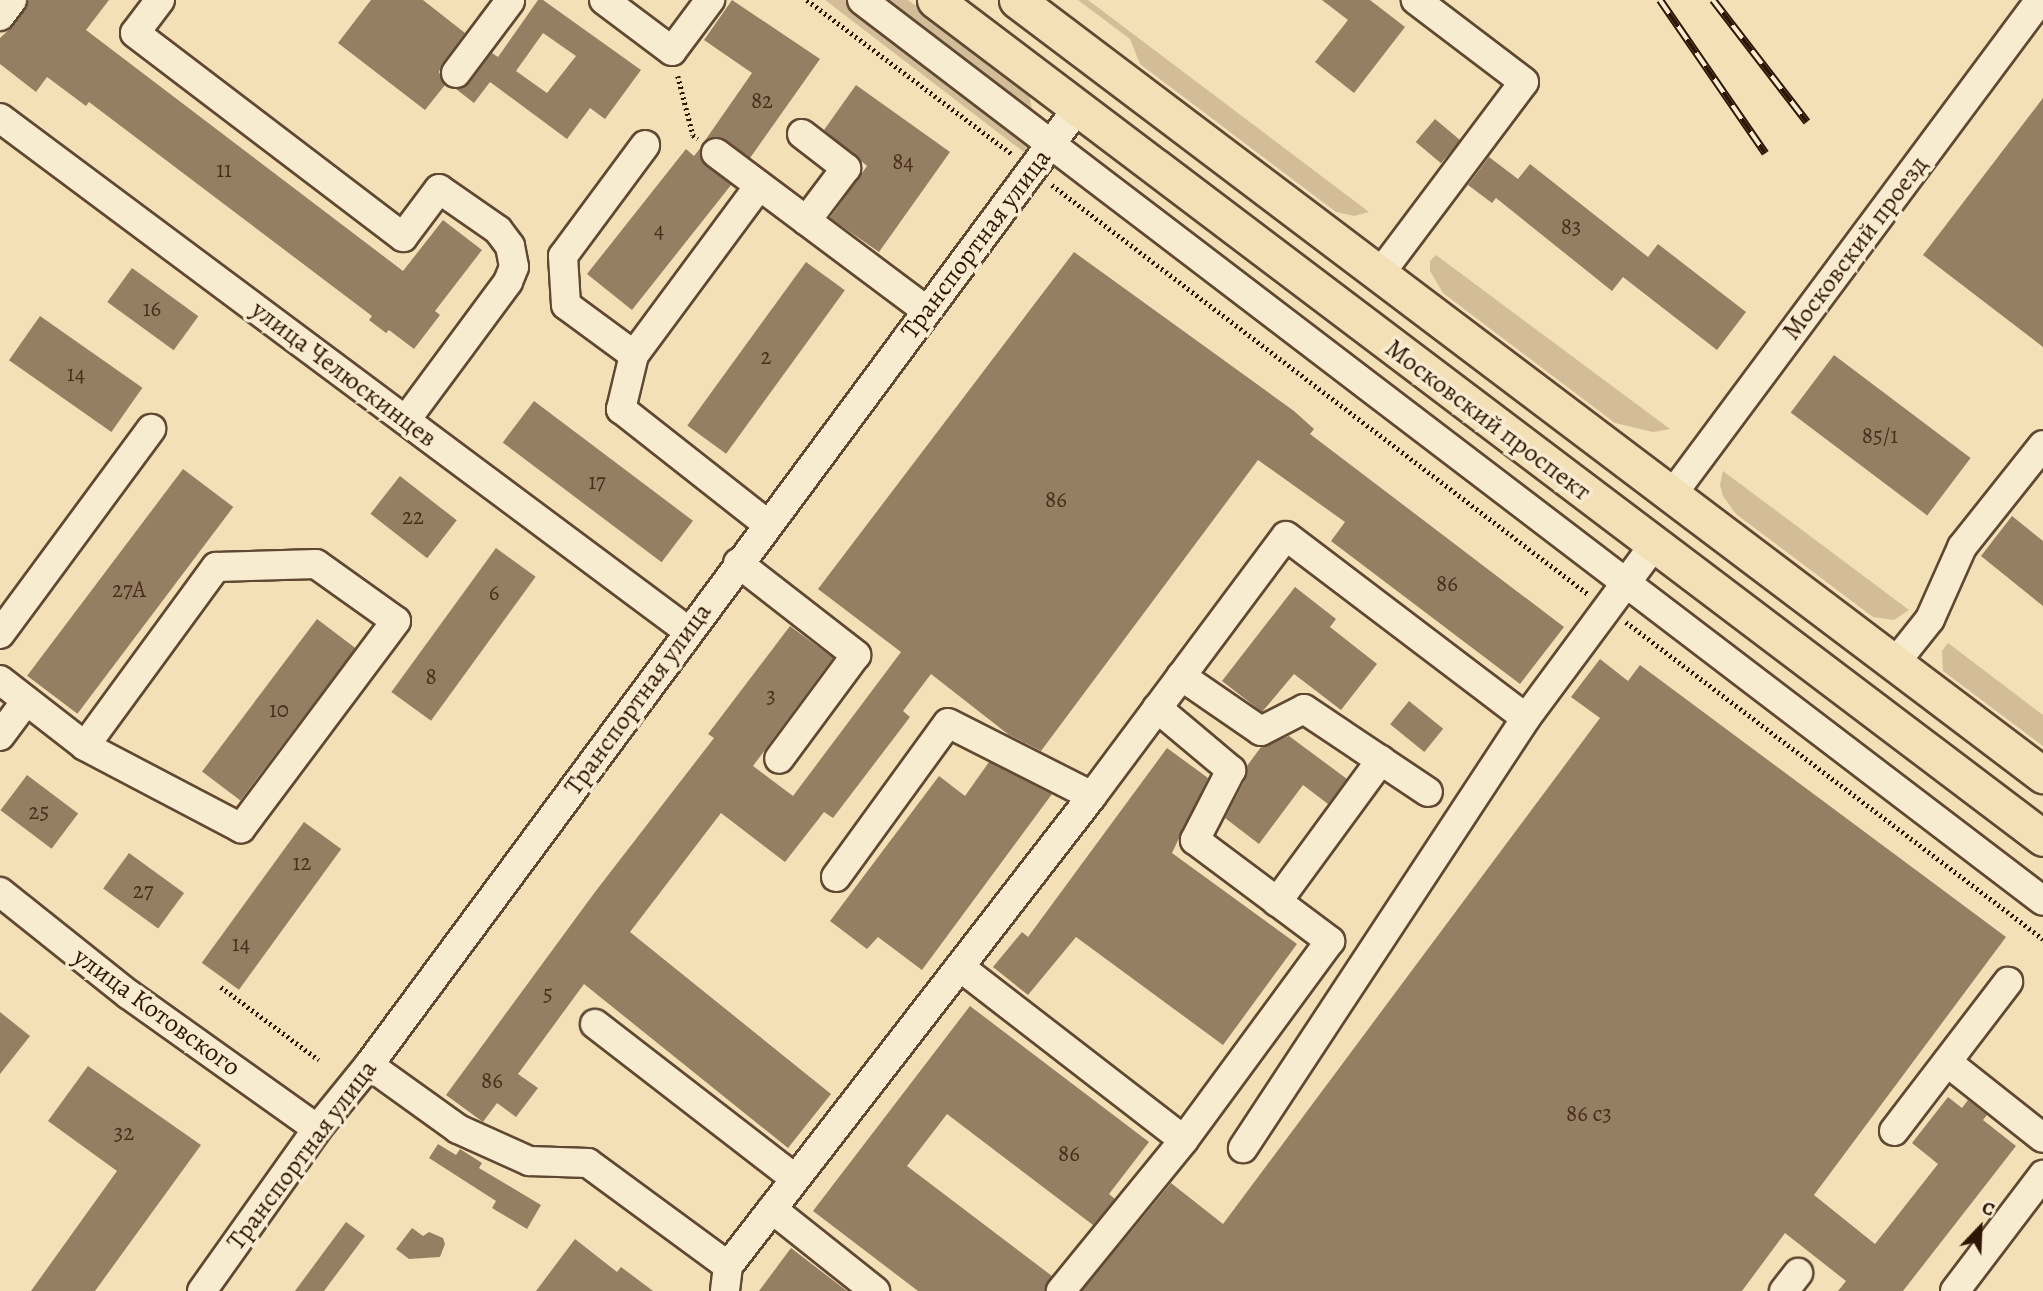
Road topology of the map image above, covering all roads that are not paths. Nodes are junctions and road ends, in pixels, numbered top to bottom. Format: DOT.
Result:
graph roads {
  1 [pos="12,0"];
  2 [pos="160,0"];
  3 [pos="509,0"];
  4 [pos="604,0"];
  5 [pos="710,0"];
  6 [pos="862,0"];
  7 [pos="935,0"];
  8 [pos="1017,0"];
  9 [pos="1416,0"];
  10 [pos="2040,0"];
  11 [pos="0,16"];
  12 [pos="1107,69"];
  13 [pos="456,73"];
  14 [pos="1077,109"];
  15 [pos="0,118"];
  16 [pos="802,135"];
  17 [pos="1051,144"];
  18 [pos="645,145"];
  19 [pos="716,153"];
  20 [pos="759,186"];
  21 [pos="806,221"];
  22 [pos="1379,275"];
  23 [pos="926,310"];
  24 [pos="634,355"];
  25 [pos="406,420"];
  26 [pos="151,429"];
  27 [pos="2043,445"];
  28 [pos="1671,496"];
  29 [pos="767,524"];
  30 [pos="1654,545"];
  31 [pos="738,563"];
  32 [pos="1624,584"];
  33 [pos="688,631"];
  34 [pos="0,634"];
  35 [pos="1895,663"];
  36 [pos="1181,676"];
  37 [pos="0,680"];
  38 [pos="26,701"];
  39 [pos="1157,708"];
  40 [pos="1526,718"];
  41 [pos="0,736"];
  42 [pos="85,746"];
  43 [pos="779,760"];
  44 [pos="1381,760"];
  45 [pos="2043,775"];
  46 [pos="1428,792"];
  47 [pos="1092,796"];
  48 [pos="2043,838"];
  49 [pos="836,877"];
  50 [pos="0,892"];
  51 [pos="2043,901"];
  52 [pos="1278,902"];
  53 [pos="960,967"];
  54 [pos="2008,982"];
  55 [pos="595,1024"];
  56 [pos="1947,1062"];
  57 [pos="369,1065"];
  58 [pos="317,1129"];
  59 [pos="1894,1131"];
  60 [pos="2043,1138"];
  61 [pos="1184,1140"];
  62 [pos="1244,1148"];
  63 [pos="2043,1175"];
  64 [pos="794,1178"];
  65 [pos="772,1209"];
  66 [pos="727,1278"];
  67 [pos="202,1291"];
  68 [pos="876,1291"];
  69 [pos="1061,1291"];
  70 [pos="1955,1291"];
  1 -- 11 [label="street"];
  2 -- 25 [label="street"];
  3 -- 13 [label="street"];
  4 -- 5 [label="street"];
  6 -- 17 [label="street"];
  7 -- 14 [label="main road, Московский проспект"];
  8 -- 12 [label="main road, Московский проспект"];
  9 -- 22 [label="street"];
  10 -- 28 [label="street, Московский проезд"];
  12 -- 14 [label="main road"];
  12 -- 22 [label="main road, Московский проспект"];
  14 -- 17 [label="street, Транспортная улица"];
  14 -- 30 [label="main road, Московский проспект"];
  15 -- 25 [label="street, улица Челюскинцев"];
  16 -- 21 [label="street"];
  17 -- 23 [label="street, Транспортная улица"];
  17 -- 32 [label="street"];
  18 -- 24 [label="street"];
  19 -- 20 [label="street"];
  20 -- 21 [label="street"];
  20 -- 24 [label="street"];
  21 -- 23 [label="street"];
  22 -- 28 [label="main road, Московский проспект"];
  23 -- 29 [label="street, Транспортная улица"];
  24 -- 29 [label="street"];
  25 -- 33 [label="street, улица Челюскинцев"];
  26 -- 34 [label="street"];
  27 -- 35 [label="street"];
  28 -- 35 [label="main road, Московский проспект"];
  29 -- 31 [label="street, Транспортная улица"];
  30 -- 32 [label="street"];
  30 -- 48 [label="main road, Московский проспект"];
  31 -- 33 [label="street, Транспортная улица"];
  31 -- 43 [label="street"];
  32 -- 40 [label="street"];
  32 -- 51 [label="street"];
  33 -- 57 [label="street, Транспортная улица"];
  35 -- 45 [label="main road, Московский проспект"];
  36 -- 39 [label="street"];
  36 -- 40 [label="street"];
  36 -- 44 [label="street"];
  37 -- 38 [label="street"];
  38 -- 41 [label="street"];
  38 -- 42 [label="street"];
  39 -- 47 [label="street"];
  39 -- 52 [label="street"];
  40 -- 62 [label="street"];
  42 -- 42 [label="street"];
  44 -- 46 [label="street"];
  44 -- 52 [label="street"];
  47 -- 49 [label="street"];
  47 -- 53 [label="street"];
  50 -- 58 [label="street, улица Котовского"];
  52 -- 61 [label="street"];
  53 -- 61 [label="street"];
  53 -- 64 [label="street"];
  54 -- 56 [label="street"];
  55 -- 64 [label="street"];
  56 -- 59 [label="street"];
  56 -- 60 [label="street"];
  57 -- 58 [label="street, Транспортная улица"];
  57 -- 66 [label="street"];
  58 -- 67 [label="street, Транспортная улица"];
  61 -- 69 [label="street"];
  63 -- 70 [label="street"];
  64 -- 65 [label="street"];
  65 -- 66 [label="street"];
  65 -- 68 [label="street"];
}
